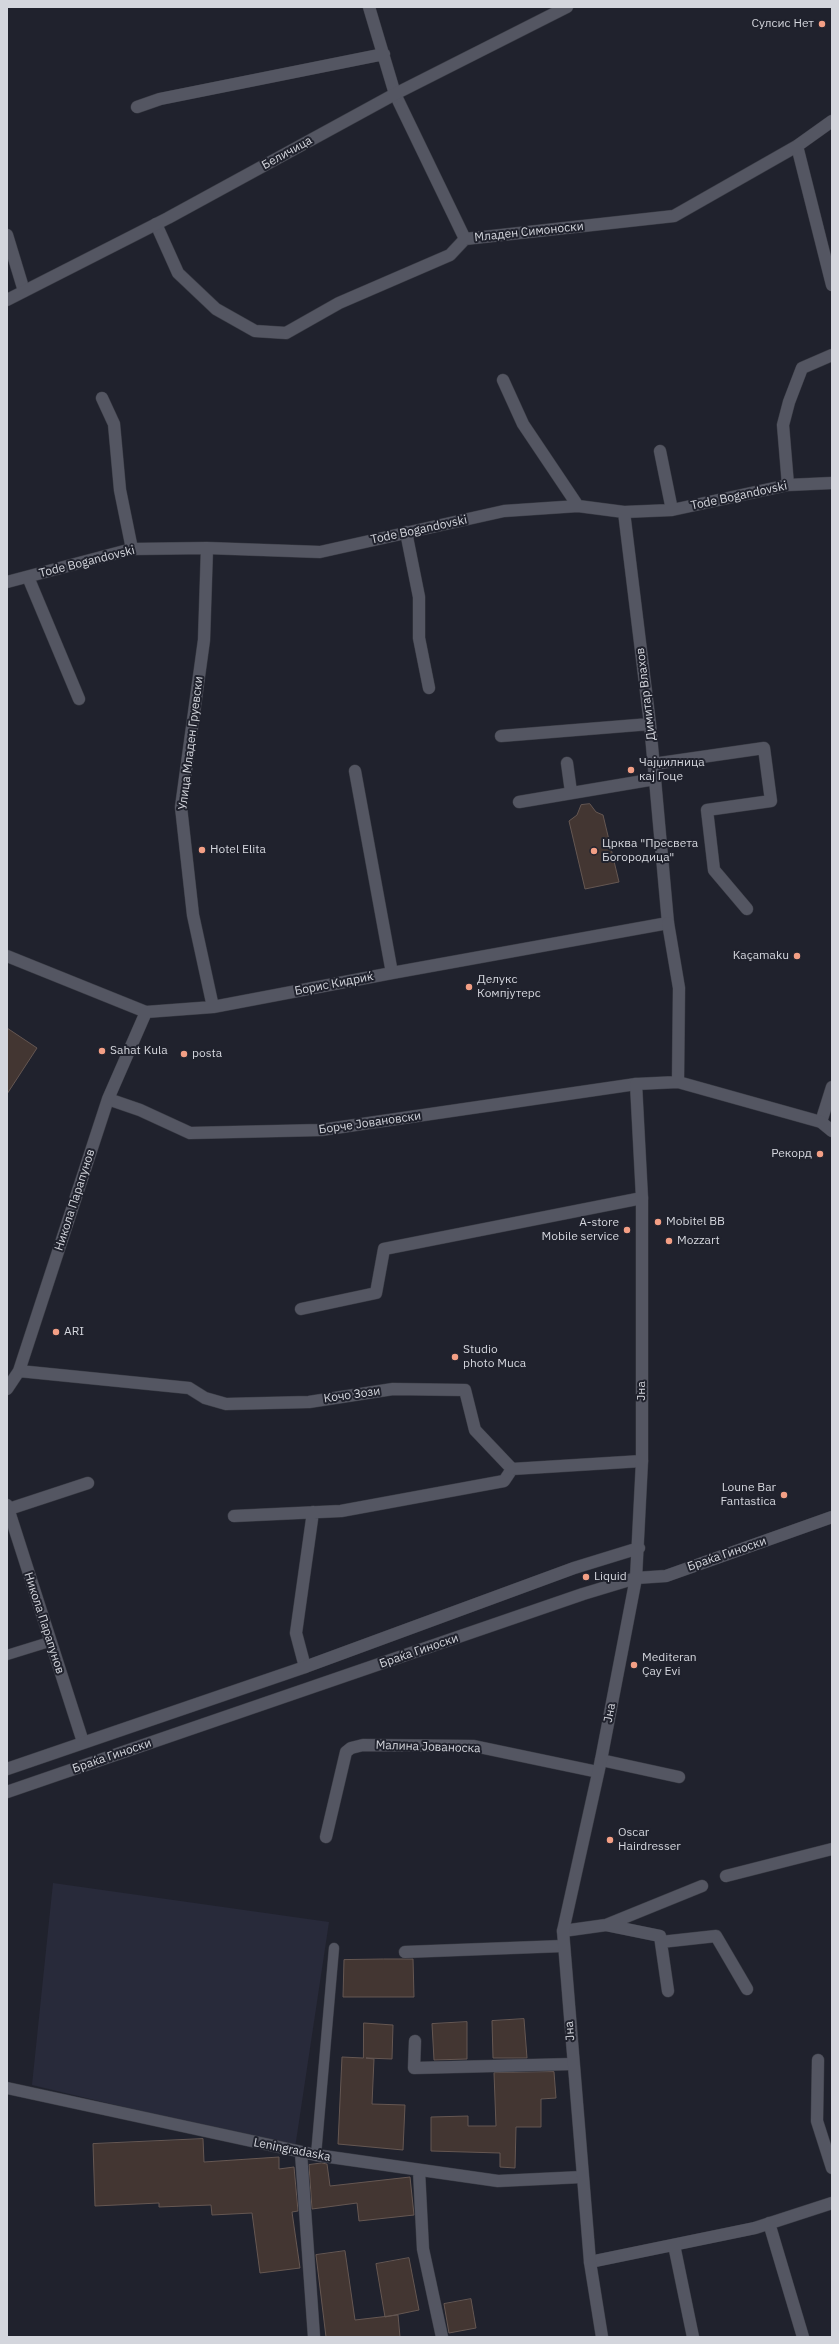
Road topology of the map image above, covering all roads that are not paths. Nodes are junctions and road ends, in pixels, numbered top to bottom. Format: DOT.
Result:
graph roads {
  1 [pos="369,7"];
  2 [pos="567,7"];
  3 [pos="384,54"];
  4 [pos="395,94"];
  5 [pos="137,107"];
  6 [pos="832,121"];
  7 [pos="797,146"];
  8 [pos="156,224"];
  9 [pos="7,235"];
  10 [pos="465,239"];
  11 [pos="832,285"];
  12 [pos="24,291"];
  13 [pos="7,300"];
  14 [pos="832,355"];
  15 [pos="503,380"];
  16 [pos="102,398"];
  17 [pos="660,451"];
  18 [pos="832,483"];
  19 [pos="788,485"];
  20 [pos="578,506"];
  21 [pos="672,510"];
  22 [pos="624,512"];
  23 [pos="406,532"];
  24 [pos="207,548"];
  25 [pos="132,549"];
  26 [pos="28,577"];
  27 [pos="7,582"];
  28 [pos="429,688"];
  29 [pos="79,699"];
  30 [pos="650,724"];
  31 [pos="501,736"];
  32 [pos="567,763"];
  33 [pos="653,764"];
  34 [pos="355,771"];
  35 [pos="655,779"];
  36 [pos="571,792"];
  37 [pos="519,802"];
  38 [pos="747,909"];
  39 [pos="668,923"];
  40 [pos="7,956"];
  41 [pos="392,973"];
  42 [pos="213,1007"];
  43 [pos="146,1012"];
  44 [pos="678,1082"];
  45 [pos="636,1084"];
  46 [pos="832,1087"];
  47 [pos="108,1099"];
  48 [pos="821,1122"];
  49 [pos="832,1131"];
  50 [pos="642,1198"];
  51 [pos="301,1308"];
  52 [pos="19,1371"];
  53 [pos="7,1389"];
  54 [pos="642,1461"];
  55 [pos="512,1469"];
  56 [pos="88,1483"];
  57 [pos="8,1507"];
  58 [pos="313,1512"];
  59 [pos="234,1516"];
  60 [pos="832,1517"];
  61 [pos="639,1548"];
  62 [pos="636,1578"];
  63 [pos="49,1642"];
  64 [pos="7,1655"];
  65 [pos="305,1667"];
  66 [pos="83,1742"];
  67 [pos="601,1760"];
  68 [pos="7,1769"];
  69 [pos="598,1772"];
  70 [pos="679,1777"];
  71 [pos="7,1792"];
  72 [pos="326,1837"];
  73 [pos="832,1849"];
  74 [pos="726,1876"];
  75 [pos="702,1886"];
  76 [pos="606,1925"];
  77 [pos="563,1931"];
  78 [pos="661,1942"];
  79 [pos="563,1946"];
  80 [pos="334,1948"];
  81 [pos="405,1952"];
  82 [pos="746,1990"];
  83 [pos="668,1991"];
  84 [pos="415,2041"];
  85 [pos="818,2060"];
  86 [pos="573,2064"];
  87 [pos="7,2088"];
  88 [pos="301,2153"];
  89 [pos="316,2155"];
  90 [pos="832,2168"];
  91 [pos="419,2171"];
  92 [pos="582,2177"];
  93 [pos="832,2203"];
  94 [pos="769,2223"];
  95 [pos="674,2245"];
  96 [pos="590,2262"];
  97 [pos="314,2337"];
  98 [pos="442,2337"];
  99 [pos="602,2337"];
  100 [pos="693,2337"];
  101 [pos="803,2337"];
  1 -- 3 [label="street"];
  2 -- 4 [label="street, Беличица"];
  3 -- 4 [label="street"];
  3 -- 5 [label="street"];
  4 -- 8 [label="street, Беличица"];
  4 -- 10 [label="street"];
  6 -- 7 [label="street, Младен Симоноски"];
  7 -- 10 [label="street, Младен Симоноски"];
  7 -- 11 [label="street"];
  8 -- 10 [label="street, Младен Симоноски"];
  8 -- 12 [label="street, Беличица"];
  9 -- 12 [label="street"];
  12 -- 13 [label="street, Беличица"];
  14 -- 19 [label="street"];
  15 -- 20 [label="street"];
  16 -- 25 [label="street"];
  17 -- 21 [label="street"];
  18 -- 19 [label="street, Tode Bogandovski"];
  19 -- 21 [label="street, Tode Bogandovski"];
  20 -- 22 [label="street, Tode Bogandovski"];
  20 -- 23 [label="street, Tode Bogandovski"];
  21 -- 22 [label="street, Tode Bogandovski"];
  22 -- 30 [label="street, Димитар Влахов"];
  23 -- 24 [label="street, Tode Bogandovski"];
  23 -- 28 [label="street"];
  24 -- 25 [label="street, Tode Bogandovski"];
  24 -- 42 [label="street, Улица Младен Груевски"];
  25 -- 26 [label="street, Tode Bogandovski"];
  26 -- 27 [label="street, Tode Bogandovski"];
  26 -- 29 [label="street"];
  30 -- 31 [label="street"];
  30 -- 33 [label="street, Димитар Влахов"];
  32 -- 36 [label="street"];
  33 -- 35 [label="street, Димитар Влахов"];
  33 -- 38 [label="street"];
  34 -- 41 [label="street"];
  35 -- 36 [label="street"];
  35 -- 39 [label="street, Димитар Влахов"];
  36 -- 37 [label="street"];
  39 -- 41 [label="street, Борис Кидриќ"];
  39 -- 44 [label="street, Димитар Влахов"];
  40 -- 43 [label="street, Борис Кидриќ"];
  41 -- 42 [label="street, Борис Кидриќ"];
  42 -- 43 [label="street, Борис Кидриќ"];
  43 -- 47 [label="street, Никола Парапунов"];
  44 -- 45 [label="street, Борче Јовановски"];
  44 -- 48 [label="street, Борче Јовановски"];
  45 -- 47 [label="street, Борче Јовановски"];
  45 -- 50 [label="street, Јна"];
  46 -- 48 [label="street"];
  47 -- 52 [label="street, Никола Парапунов"];
  48 -- 49 [label="street"];
  50 -- 51 [label="street"];
  50 -- 54 [label="street, Јна"];
  52 -- 53 [label="street, Никола Парапунов"];
  52 -- 55 [label="street, Кочо Зози"];
  54 -- 55 [label="street"];
  54 -- 61 [label="street, Јна"];
  55 -- 58 [label="street"];
  56 -- 57 [label="street"];
  57 -- 63 [label="street, Никола Парапунов"];
  58 -- 59 [label="street"];
  58 -- 65 [label="street"];
  60 -- 62 [label="street, Браќа Гиноски"];
  61 -- 62 [label="street, Јна"];
  61 -- 65 [label="street, Браќа Гиноски"];
  62 -- 67 [label="street, Јна"];
  62 -- 71 [label="street, Браќа Гиноски"];
  63 -- 64 [label="lane"];
  63 -- 66 [label="street, Никола Парапунов"];
  65 -- 66 [label="street, Браќа Гиноски"];
  66 -- 68 [label="street, Браќа Гиноски"];
  67 -- 69 [label="street, Јна"];
  67 -- 70 [label="street"];
  69 -- 72 [label="street, Малина Јованоска"];
  69 -- 77 [label="street, Јна"];
  73 -- 74 [label="street"];
  75 -- 76 [label="street"];
  76 -- 77 [label="street"];
  76 -- 78 [label="street"];
  77 -- 79 [label="street, Јна"];
  78 -- 82 [label="street"];
  78 -- 83 [label="street"];
  79 -- 81 [label="street"];
  79 -- 86 [label="street, Јна"];
  80 -- 89 [label="lane"];
  84 -- 86 [label="street"];
  85 -- 90 [label="street"];
  86 -- 92 [label="street, Јна"];
  87 -- 88 [label="street, Leningradaska"];
  88 -- 89 [label="street, Leningradaska"];
  88 -- 97 [label="street"];
  89 -- 91 [label="street, Leningradaska"];
  91 -- 92 [label="street, Leningradaska"];
  91 -- 98 [label="street"];
  92 -- 96 [label="street, Јна"];
  93 -- 94 [label="street"];
  94 -- 95 [label="street"];
  94 -- 101 [label="street"];
  95 -- 96 [label="street"];
  95 -- 100 [label="street"];
  96 -- 99 [label="street, Јна"];
}
